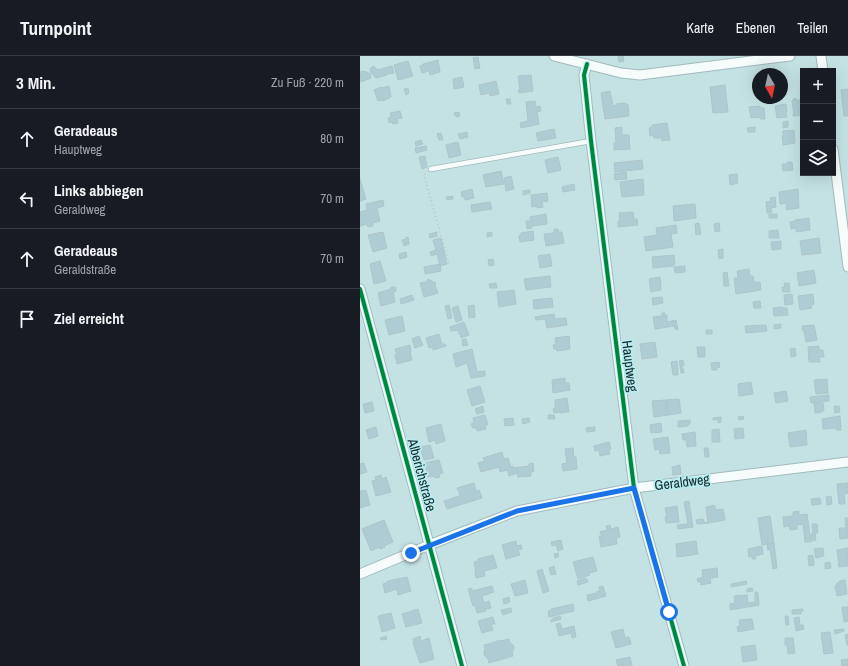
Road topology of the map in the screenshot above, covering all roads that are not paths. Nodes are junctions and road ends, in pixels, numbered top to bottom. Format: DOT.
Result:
graph roads {
  1 [pos="554,56"];
  2 [pos="790,56"];
  3 [pos="821,56"];
  4 [pos="587,64"];
  5 [pos="823,68"];
  6 [pos="591,141"];
  7 [pos="432,169"];
  8 [pos="836,173"];
  9 [pos="848,267"];
  10 [pos="360,290"];
  11 [pos="848,462"];
  12 [pos="634,488"];
  13 [pos="429,545"];
  14 [pos="360,574"];
  15 [pos="462,666"];
  16 [pos="684,666"];
  1 -- 4 [label="street"];
  2 -- 4 [label="street"];
  3 -- 5 [label="street"];
  4 -- 6 [label="street, Hauptweg"];
  6 -- 7 [label="lane"];
  6 -- 12 [label="street, Hauptweg"];
  8 -- 9 [label="street"];
  10 -- 13 [label="street, Alberichstraße"];
  11 -- 12 [label="street, Geraldweg"];
  12 -- 13 [label="street, Geraldweg"];
  12 -- 16 [label="street, Hauptweg"];
  13 -- 14 [label="street, Geraldweg"];
  13 -- 15 [label="street, Alberichstraße"];
}
